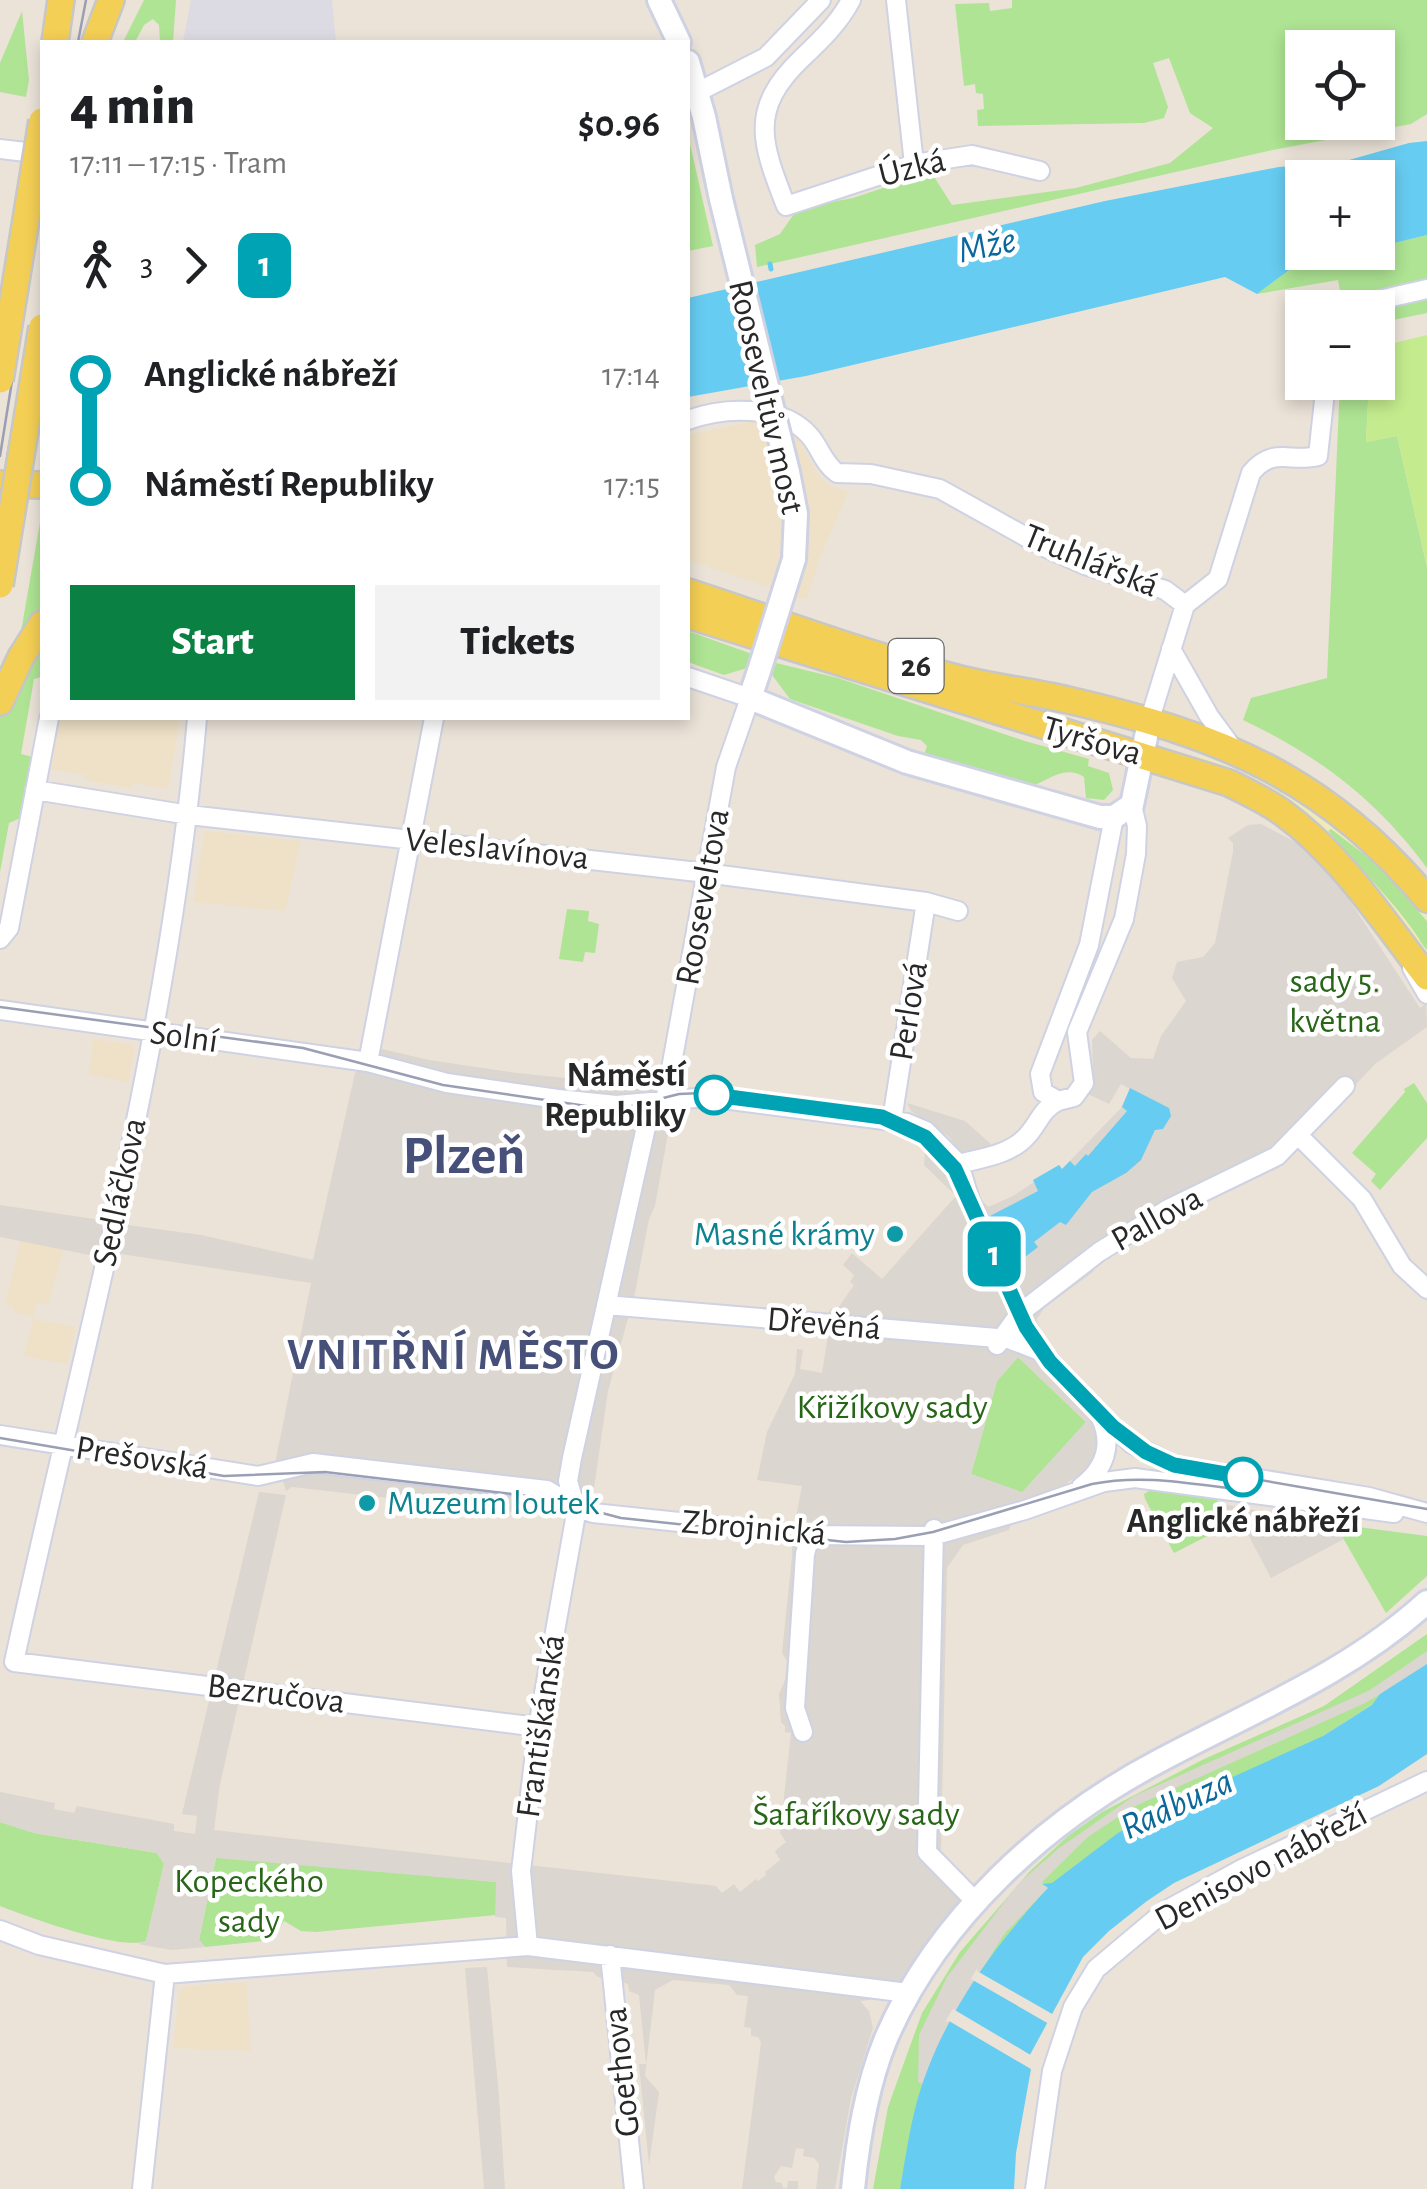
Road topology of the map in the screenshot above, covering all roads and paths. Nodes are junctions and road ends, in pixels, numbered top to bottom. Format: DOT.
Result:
graph roads {
  1 [pos="50,0"];
  2 [pos="61,0"];
  3 [pos="99,0"];
  4 [pos="111,0"];
  5 [pos="658,0"];
  6 [pos="821,0"];
  7 [pos="850,0"];
  8 [pos="896,0"];
  9 [pos="54,40"];
  10 [pos="54,40"];
  11 [pos="93,40"];
  12 [pos="94,40"];
  13 [pos="678,40"];
  14 [pos="692,95"];
  15 [pos="40,132"];
  16 [pos="0,149"];
  17 [pos="40,154"];
  18 [pos="914,164"];
  19 [pos="1040,171"];
  20 [pos="1427,289"];
  21 [pos="1395,296"];
  22 [pos="40,339"];
  23 [pos="0,380"];
  24 [pos="1324,400"];
  25 [pos="690,419"];
  26 [pos="0,468"];
  27 [pos="40,470"];
  28 [pos="0,484"];
  29 [pos="40,486"];
  30 [pos="0,585"];
  31 [pos="690,593"];
  32 [pos="1185,605"];
  33 [pos="690,615"];
  34 [pos="40,627"];
  35 [pos="1171,649"];
  36 [pos="690,678"];
  37 [pos="750,698"];
  38 [pos="0,702"];
  39 [pos="49,720"];
  40 [pos="197,720"];
  41 [pos="434,720"];
  42 [pos="1149,722"];
  43 [pos="1236,752"];
  44 [pos="1142,754"];
  45 [pos="35,790"];
  46 [pos="1123,811"];
  47 [pos="189,816"];
  48 [pos="409,840"];
  49 [pos="708,873"];
  50 [pos="1427,899"];
  51 [pos="926,902"];
  52 [pos="958,911"];
  53 [pos="1395,936"];
  54 [pos="0,939"];
  55 [pos="1427,977"];
  56 [pos="1427,994"];
  57 [pos="0,1010"];
  58 [pos="153,1032"];
  59 [pos="368,1062"];
  60 [pos="1345,1086"];
  61 [pos="666,1099"];
  62 [pos="1058,1101"];
  63 [pos="892,1120"];
  64 [pos="1298,1134"];
  65 [pos="959,1164"];
  66 [pos="1427,1289"];
  67 [pos="606,1305"];
  68 [pos="1020,1313"];
  69 [pos="999,1341"];
  70 [pos="1040,1351"];
  71 [pos="1092,1405"];
  72 [pos="0,1435"];
  73 [pos="63,1445"];
  74 [pos="1071,1494"];
  75 [pos="577,1508"];
  76 [pos="1427,1514"];
  77 [pos="934,1531"];
  78 [pos="810,1536"];
  79 [pos="1427,1602"];
  80 [pos="14,1662"];
  81 [pos="538,1727"];
  82 [pos="803,1732"];
  83 [pos="1427,1781"];
  84 [pos="977,1903"];
  85 [pos="0,1930"];
  86 [pos="528,1946"];
  87 [pos="610,1955"];
  88 [pos="165,1974"];
  89 [pos="908,1993"];
  90 [pos="142,2189"];
  91 [pos="634,2189"];
  92 [pos="854,2189"];
  93 [pos="1035,2189"];
  1 -- 9 [label="main road"];
  2 -- 10 [label="main road"];
  3 -- 11 [label="main road"];
  4 -- 12 [label="main road"];
  5 -- 13 [label="street"];
  6 -- 14 [label="street"];
  7 -- 18 [label="street, Úzká"];
  8 -- 18 [label="street"];
  14 -- 37 [label="street, Rooseveltův most, bridge"];
  15 -- 23 [label="main road, bridge"];
  16 -- 17 [label="street"];
  18 -- 19 [label="street, Úzká"];
  20 -- 21 [label="street"];
  22 -- 30 [label="main road, bridge"];
  24 -- 32 [label="street, Truhlářská"];
  25 -- 32 [label="street, Truhlářská"];
  26 -- 27 [label="main road"];
  28 -- 29 [label="main road"];
  31 -- 42 [label="main road, Tyršova / 26"];
  32 -- 35 [label="street"];
  33 -- 44 [label="main road, Tyršova / 26"];
  34 -- 38 [label="main road"];
  35 -- 42 [label="street"];
  35 -- 43 [label="street, Tyršova"];
  36 -- 37 [label="street"];
  37 -- 46 [label="street"];
  37 -- 49 [label="street, Rooseveltova"];
  39 -- 45 [label="street"];
  40 -- 47 [label="street, Sedláčkova"];
  41 -- 48 [label="street"];
  42 -- 43 [label="main road, Tyršova / 26"];
  42 -- 44 [label="street"];
  43 -- 50 [label="main road, Tyršova / 26"];
  44 -- 46 [label="street"];
  44 -- 53 [label="main road, Tyršova / 26"];
  45 -- 47 [label="street, Veleslavínova"];
  45 -- 54 [label="street"];
  46 -- 62 [label="street"];
  46 -- 62 [label="street"];
  47 -- 48 [label="street, Veleslavínova"];
  47 -- 58 [label="street, Sedláčkova"];
  48 -- 49 [label="street, Veleslavínova"];
  48 -- 59 [label="street"];
  49 -- 51 [label="street, Veleslavínova"];
  49 -- 61 [label="street, Rooseveltova"];
  51 -- 52 [label="street, Veleslavínova"];
  51 -- 63 [label="street, Perlová"];
  53 -- 55 [label="main road, Tyršova / 26"];
  53 -- 56 [label="street"];
  57 -- 58 [label="street, Solní"];
  58 -- 59 [label="street, Solní"];
  58 -- 73 [label="street, Sedláčkova"];
  59 -- 61 [label="street"];
  60 -- 64 [label="street, Pallova"];
  61 -- 63 [label="street"];
  61 -- 67 [label="street"];
  62 -- 65 [label="street"];
  63 -- 65 [label="street"];
  64 -- 66 [label="street"];
  64 -- 68 [label="street, Pallova"];
  65 -- 68 [label="street"];
  67 -- 69 [label="street, Dřevěná"];
  67 -- 75 [label="street"];
  68 -- 69 [label="street"];
  68 -- 70 [label="street"];
  69 -- 70 [label="street, Dřevěná"];
  70 -- 71 [label="street"];
  71 -- 74 [label="street"];
  71 -- 76 [label="street"];
  72 -- 73 [label="street, Prešovská"];
  73 -- 75 [label="street, Prešovská"];
  73 -- 80 [label="street, Sedláčkova"];
  74 -- 76 [label="street, Zbrojnická"];
  74 -- 77 [label="street, Zbrojnická"];
  75 -- 78 [label="street, Zbrojnická"];
  75 -- 81 [label="street, Františkánská"];
  77 -- 78 [label="street, Zbrojnická"];
  77 -- 84 [label="street"];
  78 -- 82 [label="street"];
  79 -- 84 [label="street"];
  80 -- 81 [label="street, Bezručova"];
  81 -- 86 [label="street, Františkánská"];
  83 -- 93 [label="street, Denisovo nábřeží"];
  84 -- 89 [label="street"];
  85 -- 88 [label="street"];
  86 -- 87 [label="street"];
  86 -- 88 [label="street"];
  87 -- 89 [label="street"];
  87 -- 91 [label="street, Goethova"];
  88 -- 90 [label="street"];
  89 -- 92 [label="street"];
}
